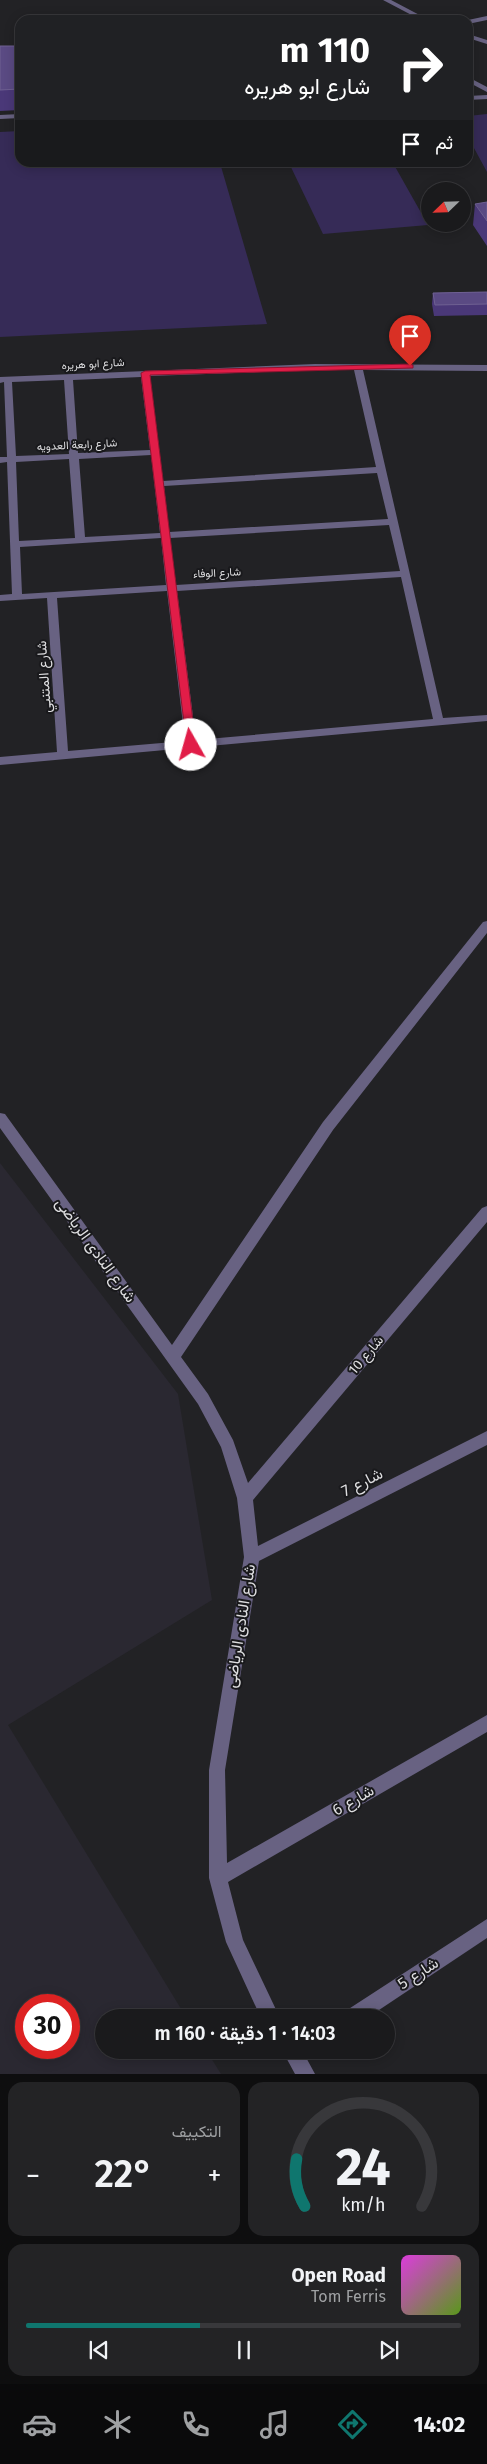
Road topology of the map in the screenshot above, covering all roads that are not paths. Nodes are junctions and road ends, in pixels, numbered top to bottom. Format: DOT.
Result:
graph roads {
  1 [pos="386,0"];
  2 [pos="416,15"];
  3 [pos="487,18"];
  4 [pos="473,21"];
  5 [pos="473,38"];
  6 [pos="487,42"];
  7 [pos="473,83"];
  8 [pos="487,90"];
  9 [pos="487,97"];
  10 [pos="473,98"];
  11 [pos="15,116"];
  12 [pos="0,117"];
  13 [pos="358,367"];
  14 [pos="487,368"];
  15 [pos="145,373"];
  16 [pos="68,377"];
  17 [pos="4,380"];
  18 [pos="155,452"];
  19 [pos="74,456"];
  20 [pos="0,460"];
  21 [pos="12,460"];
  22 [pos="380,470"];
  23 [pos="159,484"];
  24 [pos="392,522"];
  25 [pos="165,535"];
  26 [pos="80,540"];
  27 [pos="15,544"];
  28 [pos="405,574"];
  29 [pos="171,588"];
  30 [pos="52,596"];
  31 [pos="0,598"];
  32 [pos="17,598"];
  33 [pos="487,718"];
  34 [pos="439,723"];
  35 [pos="191,745"];
  36 [pos="63,756"];
  37 [pos="0,761"];
  38 [pos="487,924"];
  39 [pos="0,1118"];
  40 [pos="487,1212"];
  41 [pos="173,1356"];
  42 [pos="487,1438"];
  43 [pos="245,1498"];
  44 [pos="252,1557"];
  45 [pos="487,1723"];
  46 [pos="218,1878"];
  47 [pos="487,1928"];
  48 [pos="267,2009"];
  49 [pos="364,2009"];
  50 [pos="299,2059"];
  51 [pos="306,2074"];
  1 -- 2 [label="street"];
  3 -- 4 [label="street"];
  5 -- 6 [label="street"];
  7 -- 8 [label="street"];
  9 -- 10 [label="street"];
  11 -- 12 [label="street"];
  13 -- 14 [label="street, شارع ابو هريره"];
  13 -- 15 [label="street, شارع ابو هريره"];
  13 -- 22 [label="street"];
  15 -- 16 [label="street, شارع ابو هريره"];
  15 -- 18 [label="street"];
  16 -- 17 [label="street, شارع ابو هريره"];
  16 -- 19 [label="street"];
  17 -- 21 [label="street"];
  18 -- 19 [label="street, شارع رابعة العدويه"];
  18 -- 23 [label="street"];
  19 -- 21 [label="street, شارع رابعة العدويه"];
  19 -- 26 [label="street"];
  20 -- 21 [label="street, شارع رابعة العدويه"];
  21 -- 27 [label="street"];
  22 -- 23 [label="street"];
  22 -- 24 [label="street"];
  23 -- 25 [label="street"];
  24 -- 25 [label="street"];
  24 -- 28 [label="street"];
  25 -- 26 [label="street"];
  25 -- 29 [label="street"];
  26 -- 27 [label="street"];
  27 -- 32 [label="street"];
  28 -- 29 [label="street, شارع الوفاء"];
  28 -- 34 [label="street"];
  29 -- 30 [label="street, شارع الوفاء"];
  29 -- 35 [label="street"];
  30 -- 32 [label="street, شارع الوفاء"];
  30 -- 36 [label="street, شارع المتنبي"];
  31 -- 32 [label="street, شارع الوفاء"];
  33 -- 34 [label="street"];
  34 -- 35 [label="street"];
  35 -- 36 [label="street"];
  36 -- 37 [label="street"];
  38 -- 41 [label="street"];
  39 -- 41 [label="street, شارع النادى الرياضى"];
  40 -- 43 [label="street, شارع 10"];
  41 -- 43 [label="street, شارع النادى الرياضى"];
  42 -- 44 [label="street, شارع 7"];
  43 -- 44 [label="street, شارع النادى الرياضى"];
  44 -- 46 [label="street, شارع النادى الرياضى"];
  45 -- 46 [label="street, شارع 6"];
  46 -- 48 [label="street, شارع النادى الرياضى"];
  47 -- 49 [label="street, شارع 5"];
  50 -- 51 [label="street"];
}
